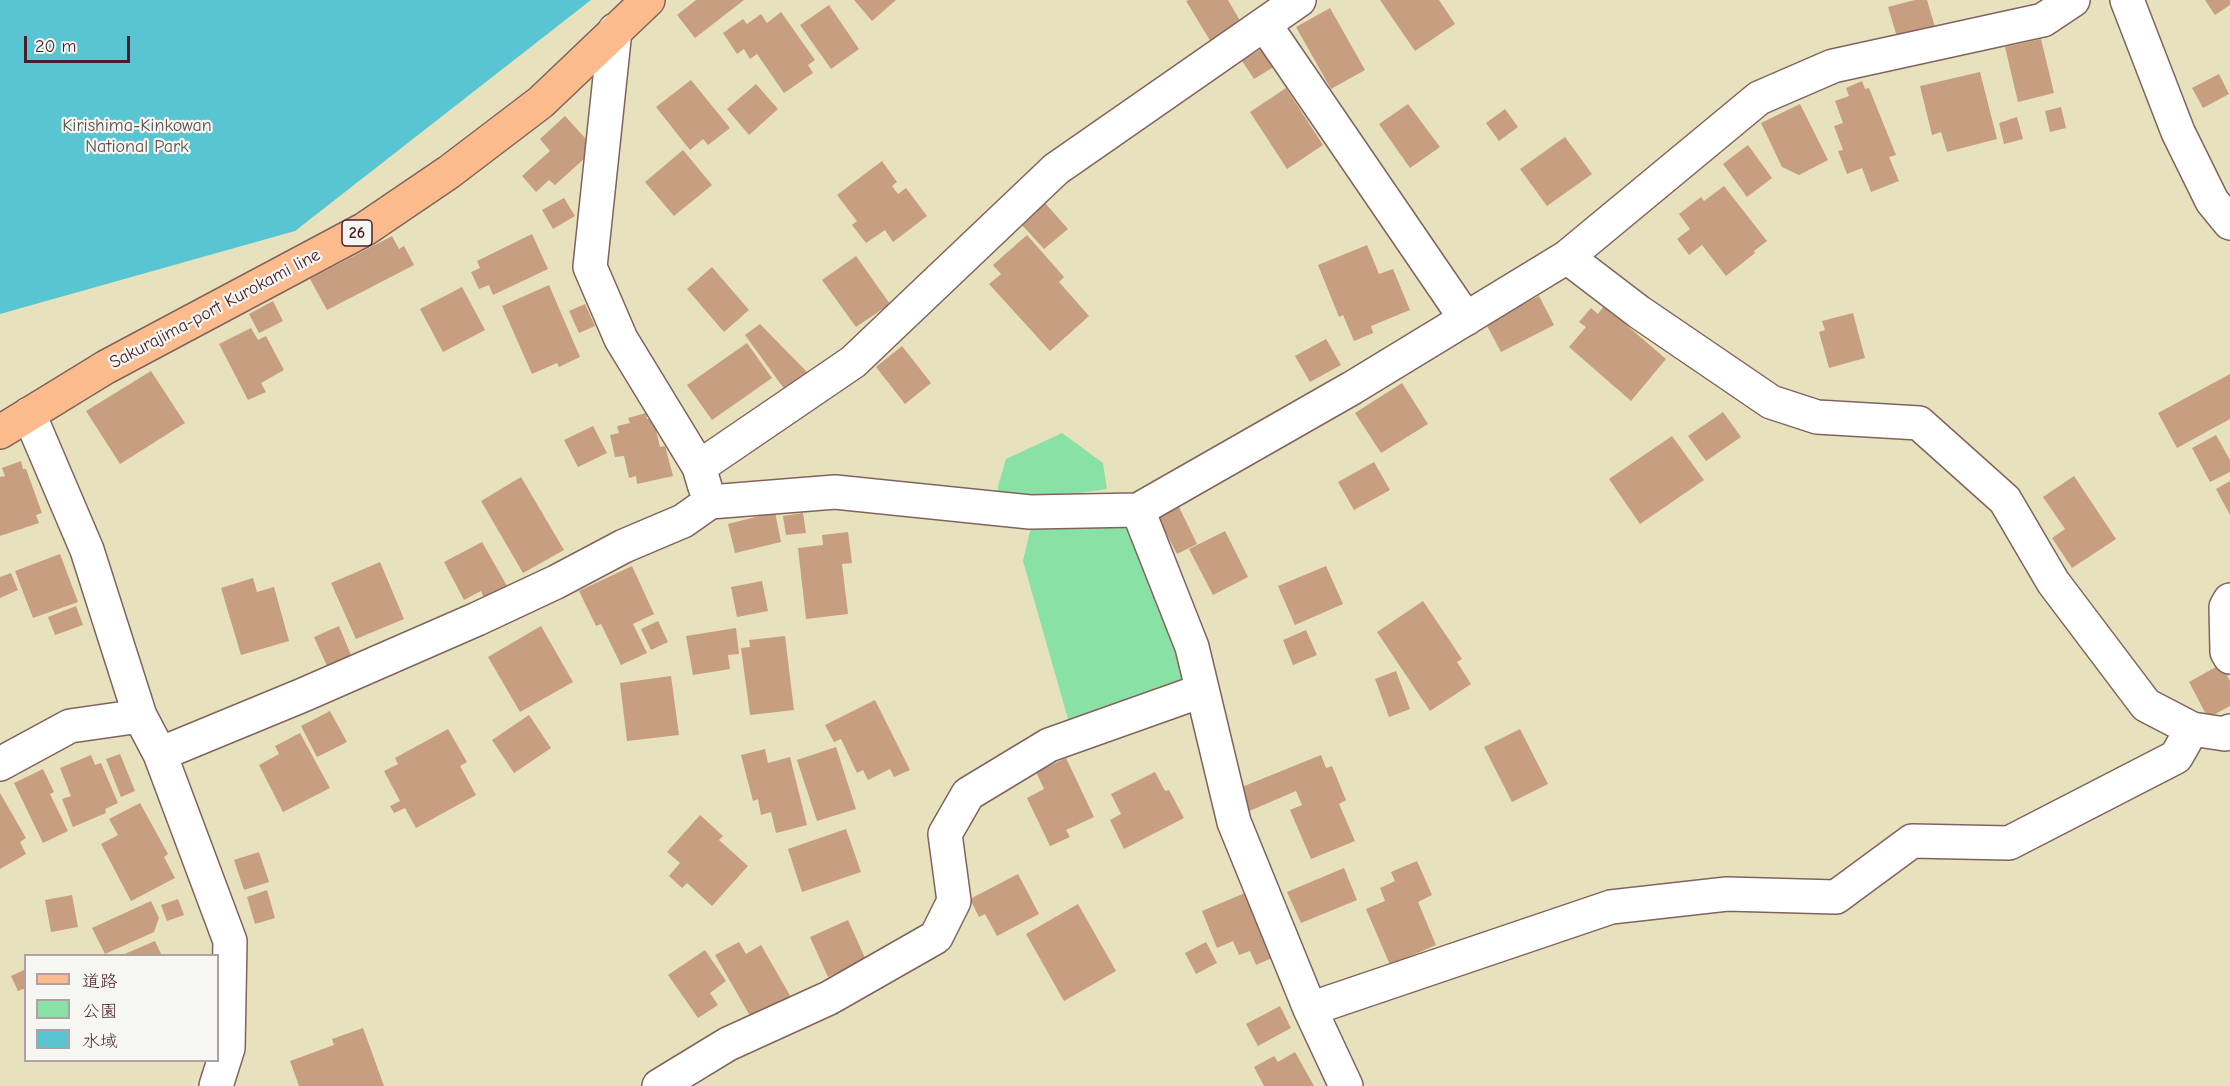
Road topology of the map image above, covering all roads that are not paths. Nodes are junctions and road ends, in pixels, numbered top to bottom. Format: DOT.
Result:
graph roads {
  1 [pos="648,0"];
  2 [pos="1299,0"];
  3 [pos="2073,0"];
  4 [pos="2127,0"];
  5 [pos="2039,10"];
  6 [pos="1265,25"];
  7 [pos="615,30"];
  8 [pos="2230,223"];
  9 [pos="1567,257"];
  10 [pos="1466,319"];
  11 [pos="29,414"];
  12 [pos="0,432"];
  13 [pos="699,467"];
  14 [pos="711,502"];
  15 [pos="1138,510"];
  16 [pos="2230,600"];
  17 [pos="2230,657"];
  18 [pos="1201,691"];
  19 [pos="140,716"];
  20 [pos="2192,729"];
  21 [pos="2230,731"];
  22 [pos="160,754"];
  23 [pos="0,764"];
  24 [pos="1310,1009"];
  25 [pos="216,1086"];
  26 [pos="660,1086"];
  27 [pos="1346,1086"];
  1 -- 7 [label="main road, Sakurajima-port Kurokami line / 26"];
  2 -- 6 [label="street"];
  3 -- 5 [label="street"];
  4 -- 8 [label="street"];
  5 -- 9 [label="street"];
  6 -- 10 [label="street"];
  6 -- 13 [label="street"];
  7 -- 11 [label="main road, Sakurajima-port Kurokami line / 26"];
  7 -- 13 [label="street"];
  9 -- 10 [label="street"];
  9 -- 20 [label="street"];
  10 -- 15 [label="street"];
  11 -- 12 [label="main road, Sakurajima-port Kurokami line / 26"];
  11 -- 19 [label="street"];
  13 -- 14 [label="street"];
  14 -- 15 [label="street"];
  14 -- 22 [label="street"];
  15 -- 18 [label="street"];
  16 -- 17 [label="street"];
  18 -- 24 [label="street"];
  18 -- 26 [label="street"];
  19 -- 22 [label="street"];
  19 -- 23 [label="street"];
  20 -- 21 [label="street"];
  20 -- 24 [label="street"];
  22 -- 25 [label="street"];
  24 -- 27 [label="street"];
}
